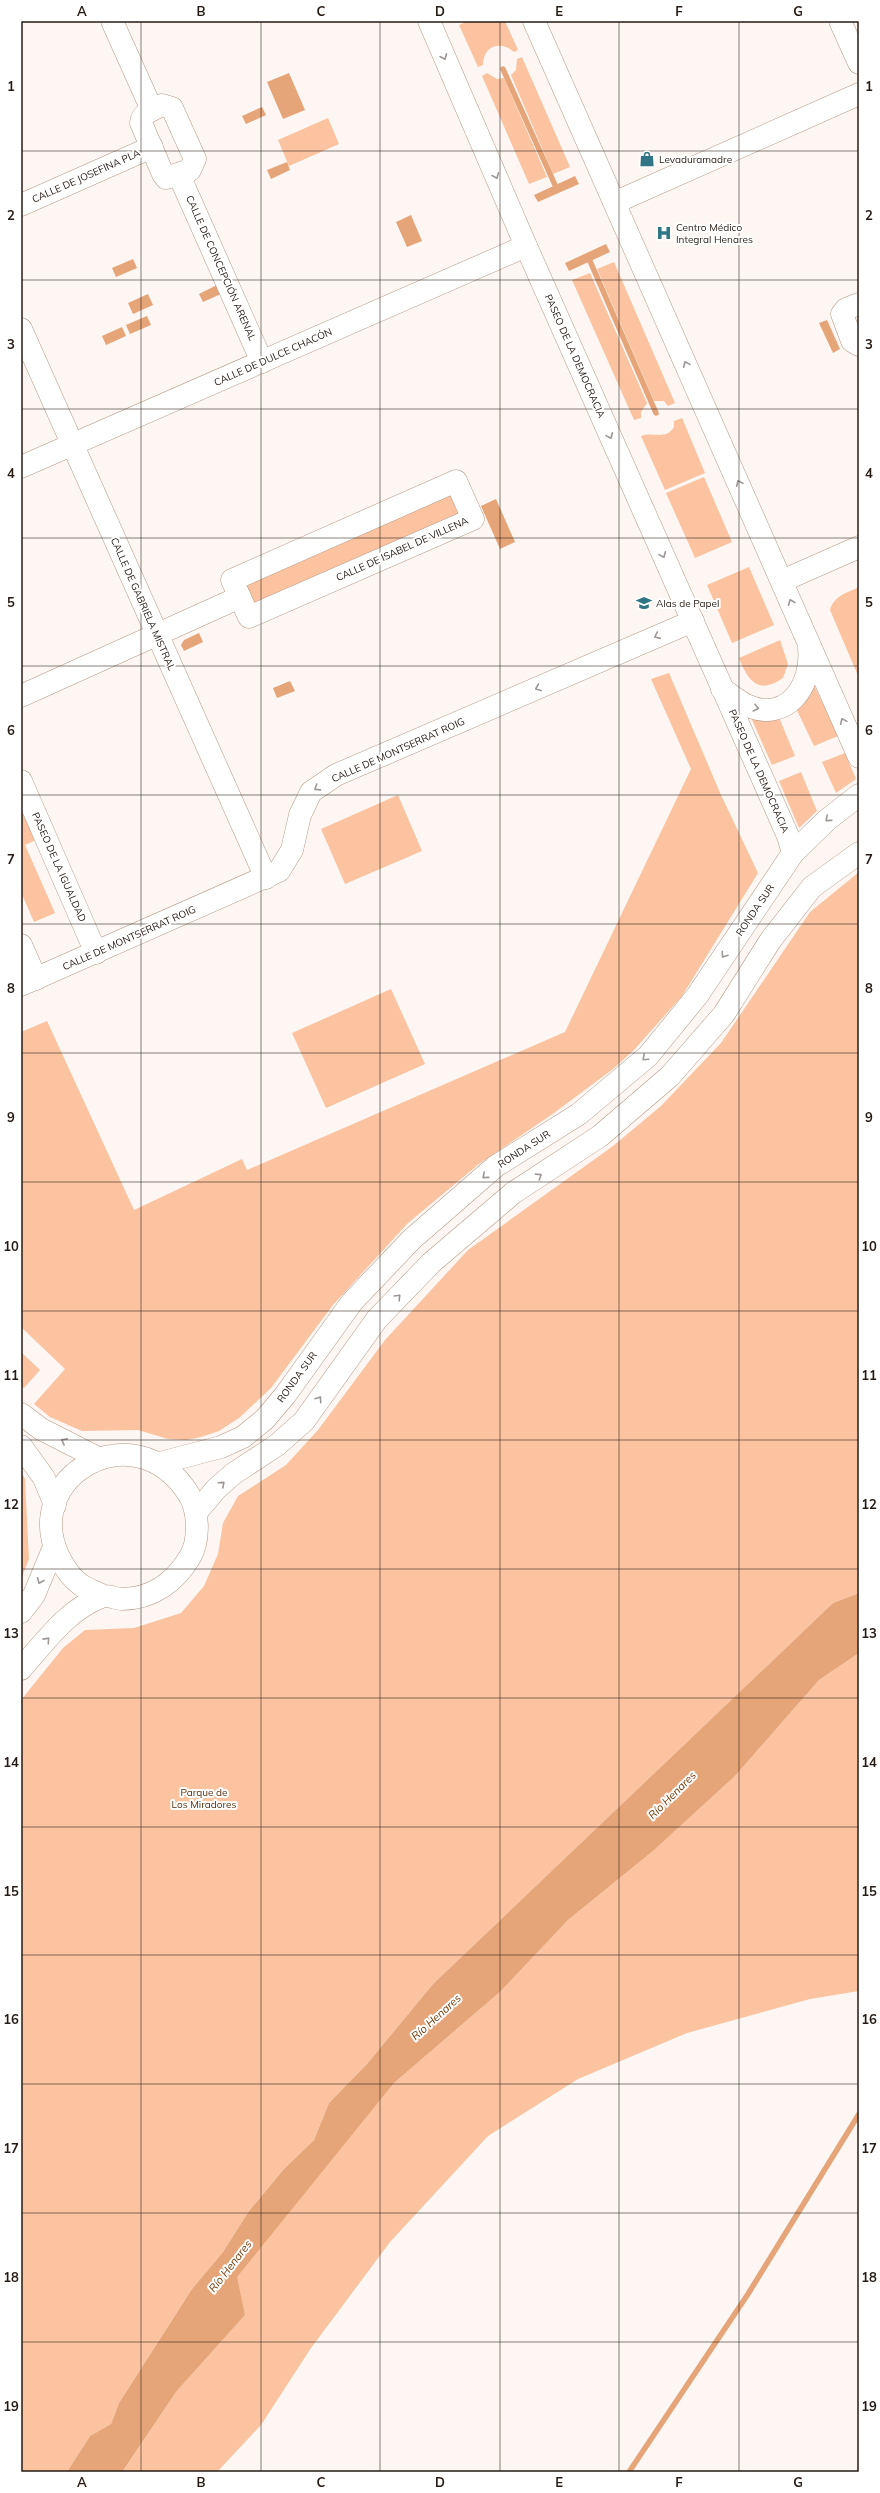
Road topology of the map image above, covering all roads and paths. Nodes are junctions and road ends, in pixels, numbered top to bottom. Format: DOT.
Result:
graph roads {
  1 [pos="112,21"];
  2 [pos="429,21"];
  3 [pos="534,21"];
  4 [pos="840,21"];
  5 [pos="859,62"];
  6 [pos="859,94"];
  7 [pos="152,110"];
  8 [pos="152,147"];
  9 [pos="179,175"];
  10 [pos="616,202"];
  11 [pos="21,205"];
  12 [pos="526,246"];
  13 [pos="859,304"];
  14 [pos="21,329"];
  15 [pos="859,345"];
  16 [pos="262,362"];
  17 [pos="72,445"];
  18 [pos="21,467"];
  19 [pos="859,547"];
  20 [pos="782,581"];
  21 [pos="240,597"];
  22 [pos="693,621"];
  23 [pos="157,635"];
  24 [pos="808,643"];
  25 [pos="722,689"];
  26 [pos="21,696"];
  27 [pos="859,757"];
  28 [pos="21,781"];
  29 [pos="859,795"];
  30 [pos="793,853"];
  31 [pos="859,853"];
  32 [pos="266,878"];
  33 [pos="21,945"];
  34 [pos="96,953"];
  35 [pos="28,982"];
  36 [pos="21,1414"];
  37 [pos="21,1446"];
  38 [pos="98,1458"];
  39 [pos="160,1463"];
  40 [pos="55,1505"];
  41 [pos="196,1513"];
  42 [pos="54,1547"];
  43 [pos="103,1596"];
  44 [pos="21,1612"];
  45 [pos="21,1669"];
  1 -- 7 [label="street"];
  2 -- 12 [label="street, PASEO DE LA DEMOCRACIA, one-way"];
  3 -- 10 [label="street, PASEO DE LA DEMOCRACIA"];
  4 -- 5 [label="street"];
  6 -- 10 [label="street"];
  7 -- 8 [label="street"];
  7 -- 9 [label="street"];
  8 -- 9 [label="street"];
  8 -- 11 [label="street, CALLE DE JOSEFINA PLA"];
  9 -- 16 [label="street, CALLE DE CONCEPCIÓN ARENAL"];
  20 -- 10 [label="street, PASEO DE LA DEMOCRACIA, one-way"];
  12 -- 16 [label="street, CALLE DE DULCE CHACÓN"];
  12 -- 22 [label="street, PASEO DE LA DEMOCRACIA, one-way"];
  13 -- 15 [label="street"];
  14 -- 17 [label="street, CALLE DE GABRIELA MISTRAL"];
  16 -- 17 [label="street, CALLE DE DULCE CHACÓN"];
  17 -- 18 [label="street, CALLE DE DULCE CHACÓN"];
  17 -- 23 [label="street, CALLE DE GABRIELA MISTRAL"];
  19 -- 20 [label="street"];
  24 -- 20 [label="street, PASEO DE LA DEMOCRACIA, one-way"];
  21 -- 21 [label="street, CALLE DE ISABEL DE VILLENA"];
  21 -- 23 [label="street"];
  22 -- 25 [label="street, PASEO DE LA DEMOCRACIA"];
  22 -- 32 [label="street, CALLE DE MONTSERRAT ROIG, one-way"];
  23 -- 26 [label="street"];
  23 -- 32 [label="street, CALLE DE GABRIELA MISTRAL"];
  25 -- 24 [label="street, PASEO DE LA DEMOCRACIA, one-way"];
  27 -- 24 [label="street, PASEO DE LA DEMOCRACIA, one-way"];
  25 -- 30 [label="street, PASEO DE LA DEMOCRACIA"];
  28 -- 34 [label="street, PASEO DE LA IGUALDAD"];
  29 -- 30 [label="street, RONDA SUR, one-way"];
  30 -- 39 [label="street, RONDA SUR, one-way"];
  41 -- 31 [label="street, one-way"];
  32 -- 34 [label="street, CALLE DE MONTSERRAT ROIG"];
  33 -- 35 [label="street"];
  34 -- 35 [label="street, CALLE DE MONTSERRAT ROIG"];
  38 -- 36 [label="street, one-way"];
  37 -- 40 [label="street"];
  38 -- 39 [label="street"];
  38 -- 40 [label="street"];
  39 -- 41 [label="street"];
  40 -- 42 [label="street"];
  41 -- 43 [label="street"];
  42 -- 43 [label="street"];
  42 -- 44 [label="street, one-way"];
  45 -- 43 [label="street, one-way"];
}
